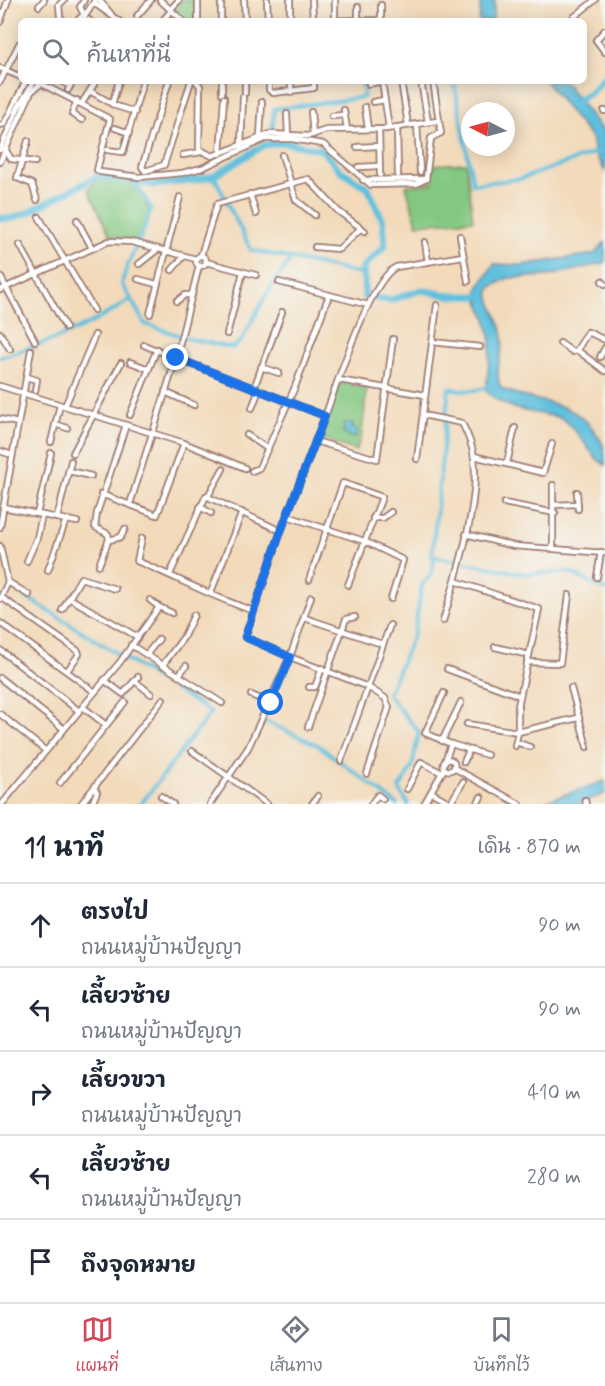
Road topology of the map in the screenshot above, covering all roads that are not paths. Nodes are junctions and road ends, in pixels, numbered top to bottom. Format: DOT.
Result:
graph roads {
  1 [pos="8,0"];
  2 [pos="44,0"];
  3 [pos="64,0"];
  4 [pos="84,0"];
  5 [pos="151,0"];
  6 [pos="160,0"];
  7 [pos="179,0"];
  8 [pos="198,0"];
  9 [pos="221,0"];
  10 [pos="244,0"];
  11 [pos="267,0"];
  12 [pos="290,0"];
  13 [pos="312,0"];
  14 [pos="334,0"];
  15 [pos="596,0"];
  16 [pos="96,1"];
  17 [pos="58,2"];
  18 [pos="381,5"];
  19 [pos="39,6"];
  20 [pos="358,7"];
  21 [pos="89,10"];
  22 [pos="171,10"];
  23 [pos="83,13"];
  24 [pos="137,16"];
  25 [pos="61,18"];
  26 [pos="79,18"];
  27 [pos="84,18"];
  28 [pos="114,18"];
  29 [pos="164,18"];
  30 [pos="180,18"];
  31 [pos="198,18"];
  32 [pos="221,18"];
  33 [pos="245,18"];
  34 [pos="268,18"];
  35 [pos="290,18"];
  36 [pos="313,18"];
  37 [pos="335,18"];
  38 [pos="358,18"];
  39 [pos="380,18"];
  40 [pos="573,18"];
  41 [pos="0,22"];
  42 [pos="605,30"];
  43 [pos="18,46"];
  44 [pos="605,52"];
  45 [pos="0,68"];
  46 [pos="6,71"];
  47 [pos="18,76"];
  48 [pos="0,82"];
  49 [pos="24,84"];
  50 [pos="37,84"];
  51 [pos="42,84"];
  52 [pos="94,84"];
  53 [pos="118,84"];
  54 [pos="143,84"];
  55 [pos="168,84"];
  56 [pos="190,84"];
  57 [pos="197,84"];
  58 [pos="222,84"];
  59 [pos="245,84"];
  60 [pos="268,84"];
  61 [pos="291,84"];
  62 [pos="314,84"];
  63 [pos="382,84"];
  64 [pos="401,84"];
  65 [pos="422,84"];
  66 [pos="433,84"];
  67 [pos="90,91"];
  68 [pos="291,92"];
  69 [pos="384,100"];
  70 [pos="80,102"];
  71 [pos="262,102"];
  72 [pos="373,102"];
  73 [pos="112,104"];
  74 [pos="365,107"];
  75 [pos="311,111"];
  76 [pos="135,112"];
  77 [pos="287,114"];
  78 [pos="332,116"];
  79 [pos="82,120"];
  80 [pos="437,121"];
  81 [pos="428,122"];
  82 [pos="417,124"];
  83 [pos="0,125"];
  84 [pos="408,125"];
  85 [pos="397,127"];
  86 [pos="115,128"];
  87 [pos="389,128"];
  88 [pos="346,129"];
  89 [pos="368,129"];
  90 [pos="379,129"];
  91 [pos="129,133"];
  92 [pos="288,135"];
  93 [pos="313,135"];
  94 [pos="261,137"];
  95 [pos="28,141"];
  96 [pos="241,146"];
  97 [pos="379,146"];
  98 [pos="357,147"];
  99 [pos="2,150"];
  100 [pos="106,150"];
  101 [pos="201,152"];
  102 [pos="220,154"];
  103 [pos="183,155"];
  104 [pos="282,155"];
  105 [pos="22,161"];
  106 [pos="0,162"];
  107 [pos="35,162"];
  108 [pos="380,166"];
  109 [pos="358,167"];
  110 [pos="420,172"];
  111 [pos="380,175"];
  112 [pos="398,175"];
  113 [pos="289,184"];
  114 [pos="250,194"];
  115 [pos="180,197"];
  116 [pos="37,200"];
  117 [pos="256,214"];
  118 [pos="315,215"];
  119 [pos="39,217"];
  120 [pos="77,220"];
  121 [pos="460,236"];
  122 [pos="425,242"];
  123 [pos="20,245"];
  124 [pos="315,247"];
  125 [pos="92,248"];
  126 [pos="159,249"];
  127 [pos="165,251"];
  128 [pos="201,255"];
  129 [pos="184,256"];
  130 [pos="464,256"];
  131 [pos="196,258"];
  132 [pos="65,261"];
  133 [pos="206,262"];
  134 [pos="428,262"];
  135 [pos="139,264"];
  136 [pos="199,266"];
  137 [pos="172,270"];
  138 [pos="243,272"];
  139 [pos="35,274"];
  140 [pos="256,275"];
  141 [pos="0,276"];
  142 [pos="138,279"];
  143 [pos="468,281"];
  144 [pos="279,282"];
  145 [pos="156,284"];
  146 [pos="7,288"];
  147 [pos="0,290"];
  148 [pos="192,295"];
  149 [pos="329,295"];
  150 [pos="370,300"];
  151 [pos="177,301"];
  152 [pos="437,306"];
  153 [pos="94,310"];
  154 [pos="282,312"];
  155 [pos="150,314"];
  156 [pos="66,328"];
  157 [pos="0,333"];
  158 [pos="227,334"];
  159 [pos="95,335"];
  160 [pos="393,339"];
  161 [pos="605,340"];
  162 [pos="35,341"];
  163 [pos="432,342"];
  164 [pos="560,343"];
  165 [pos="144,345"];
  166 [pos="480,347"];
  167 [pos="605,348"];
  168 [pos="10,349"];
  169 [pos="157,349"];
  170 [pos="31,350"];
  171 [pos="577,350"];
  172 [pos="600,357"];
  173 [pos="176,358"];
  174 [pos="130,362"];
  175 [pos="121,363"];
  176 [pos="261,367"];
  177 [pos="149,369"];
  178 [pos="605,371"];
  179 [pos="279,373"];
  180 [pos="26,377"];
  181 [pos="339,380"];
  182 [pos="0,386"];
  183 [pos="388,387"];
  184 [pos="257,389"];
  185 [pos="23,392"];
  186 [pos="35,392"];
  187 [pos="165,392"];
  188 [pos="425,395"];
  189 [pos="289,401"];
  190 [pos="194,405"];
  191 [pos="63,406"];
  192 [pos="252,408"];
  193 [pos="130,415"];
  194 [pos="423,415"];
  195 [pos="94,416"];
  196 [pos="325,416"];
  197 [pos="0,419"];
  198 [pos="18,423"];
  199 [pos="55,424"];
  200 [pos="126,425"];
  201 [pos="67,428"];
  202 [pos="515,428"];
  203 [pos="153,431"];
  204 [pos="247,435"];
  205 [pos="315,441"];
  206 [pos="51,442"];
  207 [pos="184,444"];
  208 [pos="552,444"];
  209 [pos="268,448"];
  210 [pos="0,451"];
  211 [pos="51,453"];
  212 [pos="73,453"];
  213 [pos="12,455"];
  214 [pos="474,456"];
  215 [pos="417,459"];
  216 [pos="71,460"];
  217 [pos="507,463"];
  218 [pos="244,468"];
  219 [pos="223,469"];
  220 [pos="69,471"];
  221 [pos="252,471"];
  222 [pos="91,476"];
  223 [pos="0,485"];
  224 [pos="553,485"];
  225 [pos="7,487"];
  226 [pos="577,492"];
  227 [pos="101,494"];
  228 [pos="208,496"];
  229 [pos="504,503"];
  230 [pos="130,504"];
  231 [pos="554,505"];
  232 [pos="3,507"];
  233 [pos="200,507"];
  234 [pos="242,512"];
  235 [pos="391,512"];
  236 [pos="212,513"];
  237 [pos="555,513"];
  238 [pos="40,514"];
  239 [pos="287,516"];
  240 [pos="57,518"];
  241 [pos="373,518"];
  242 [pos="66,520"];
  243 [pos="77,522"];
  244 [pos="0,526"];
  245 [pos="125,529"];
  246 [pos="327,529"];
  247 [pos="281,531"];
  248 [pos="466,534"];
  249 [pos="142,538"];
  250 [pos="109,540"];
  251 [pos="364,541"];
  252 [pos="0,546"];
  253 [pos="553,548"];
  254 [pos="603,552"];
  255 [pos="27,561"];
  256 [pos="99,565"];
  257 [pos="2,569"];
  258 [pos="48,570"];
  259 [pos="170,574"];
  260 [pos="597,577"];
  261 [pos="309,580"];
  262 [pos="455,580"];
  263 [pos="8,582"];
  264 [pos="348,585"];
  265 [pos="115,589"];
  266 [pos="212,592"];
  267 [pos="29,595"];
  268 [pos="569,595"];
  269 [pos="311,597"];
  270 [pos="0,598"];
  271 [pos="69,598"];
  272 [pos="391,599"];
  273 [pos="150,600"];
  274 [pos="159,607"];
  275 [pos="62,610"];
  276 [pos="254,611"];
  277 [pos="172,613"];
  278 [pos="194,615"];
  279 [pos="355,617"];
  280 [pos="305,618"];
  281 [pos="443,621"];
  282 [pos="0,623"];
  283 [pos="390,625"];
  284 [pos="344,631"];
  285 [pos="138,637"];
  286 [pos="159,639"];
  287 [pos="382,644"];
  288 [pos="132,645"];
  289 [pos="495,647"];
  290 [pos="0,650"];
  291 [pos="147,655"];
  292 [pos="529,655"];
  293 [pos="290,657"];
  294 [pos="527,662"];
  295 [pos="162,666"];
  296 [pos="186,666"];
  297 [pos="322,668"];
  298 [pos="447,669"];
  299 [pos="67,671"];
  300 [pos="330,671"];
  301 [pos="178,676"];
  302 [pos="0,678"];
  303 [pos="104,680"];
  304 [pos="309,687"];
  305 [pos="368,687"];
  306 [pos="571,688"];
  307 [pos="95,692"];
  308 [pos="444,693"];
  309 [pos="151,694"];
  310 [pos="251,695"];
  311 [pos="520,696"];
  312 [pos="163,699"];
  313 [pos="124,702"];
  314 [pos="461,702"];
  315 [pos="222,703"];
  316 [pos="271,703"];
  317 [pos="81,709"];
  318 [pos="0,714"];
  319 [pos="578,718"];
  320 [pos="467,724"];
  321 [pos="106,725"];
  322 [pos="308,727"];
  323 [pos="64,729"];
  324 [pos="518,732"];
  325 [pos="442,741"];
  326 [pos="451,744"];
  327 [pos="530,747"];
  328 [pos="587,747"];
  329 [pos="469,750"];
  330 [pos="192,751"];
  331 [pos="46,752"];
  332 [pos="487,755"];
  333 [pos="341,761"];
  334 [pos="445,761"];
  335 [pos="464,762"];
  336 [pos="454,768"];
  337 [pos="443,771"];
  338 [pos="367,774"];
  339 [pos="229,776"];
  340 [pos="463,782"];
  341 [pos="60,783"];
  342 [pos="94,788"];
  343 [pos="407,789"];
  344 [pos="431,792"];
  345 [pos="161,796"];
  346 [pos="318,796"];
  347 [pos="481,797"];
  348 [pos="383,799"];
  349 [pos="2,804"];
  350 [pos="81,804"];
  351 [pos="92,804"];
  352 [pos="173,804"];
  353 [pos="210,804"];
  354 [pos="267,804"];
  355 [pos="312,804"];
  356 [pos="371,804"];
  357 [pos="424,804"];
  358 [pos="451,804"];
  359 [pos="477,804"];
  360 [pos="519,804"];
  1 -- 41 [label="street"];
  2 -- 19 [label="street"];
  3 -- 17 [label="street"];
  4 -- 23 [label="street"];
  5 -- 24 [label="street"];
  6 -- 22 [label="street"];
  7 -- 22 [label="street"];
  8 -- 31 [label="street"];
  9 -- 32 [label="street"];
  10 -- 33 [label="street"];
  11 -- 34 [label="street"];
  12 -- 35 [label="street"];
  13 -- 36 [label="street"];
  14 -- 37 [label="street"];
  15 -- 40 [label="street"];
  16 -- 21 [label="street"];
  16 -- 28 [label="street"];
  17 -- 25 [label="street"];
  18 -- 39 [label="street"];
  20 -- 38 [label="street"];
  21 -- 23 [label="street"];
  21 -- 27 [label="street"];
  22 -- 29 [label="street"];
  22 -- 30 [label="street"];
  23 -- 26 [label="street"];
  42 -- 44 [label="street"];
  43 -- 46 [label="street"];
  45 -- 46 [label="street"];
  46 -- 47 [label="street"];
  46 -- 48 [label="street"];
  49 -- 83 [label="street"];
  50 -- 99 [label="street"];
  51 -- 70 [label="street"];
  52 -- 67 [label="street"];
  53 -- 73 [label="street"];
  54 -- 76 [label="street"];
  55 -- 56 [label="street"];
  57 -- 101 [label="street"];
  58 -- 102 [label="street"];
  59 -- 96 [label="street"];
  60 -- 68 [label="street"];
  61 -- 68 [label="street"];
  62 -- 68 [label="street"];
  63 -- 69 [label="street"];
  64 -- 84 [label="street"];
  65 -- 81 [label="street"];
  66 -- 70 [label="street"];
  67 -- 70 [label="street"];
  67 -- 73 [label="street"];
  69 -- 72 [label="street"];
  69 -- 87 [label="street"];
  70 -- 79 [label="street"];
  71 -- 94 [label="street"];
  73 -- 76 [label="street"];
  74 -- 89 [label="street"];
  75 -- 93 [label="street"];
  76 -- 91 [label="street"];
  77 -- 92 [label="street"];
  78 -- 88 [label="street"];
  80 -- 81 [label="street"];
  81 -- 82 [label="street"];
  82 -- 84 [label="street"];
  82 -- 110 [label="street"];
  84 -- 85 [label="street"];
  85 -- 87 [label="street"];
  85 -- 112 [label="street"];
  86 -- 91 [label="street"];
  87 -- 90 [label="street"];
  88 -- 89 [label="street"];
  88 -- 93 [label="street"];
  89 -- 90 [label="street"];
  90 -- 97 [label="street"];
  91 -- 100 [label="street"];
  92 -- 93 [label="street"];
  92 -- 94 [label="street"];
  94 -- 96 [label="street"];
  95 -- 105 [label="street"];
  96 -- 102 [label="street"];
  97 -- 98 [label="street"];
  97 -- 108 [label="street"];
  99 -- 105 [label="street"];
  99 -- 106 [label="street"];
  101 -- 102 [label="street"];
  101 -- 103 [label="street"];
  104 -- 113 [label="street"];
  105 -- 107 [label="street"];
  105 -- 116 [label="street"];
  108 -- 109 [label="street"];
  108 -- 111 [label="street"];
  113 -- 114 [label="street"];
  113 -- 118 [label="street"];
  113 -- 124 [label="street"];
  114 -- 117 [label="street"];
  114 -- 128 [label="street"];
  115 -- 127 [label="street"];
  119 -- 132 [label="street"];
  120 -- 125 [label="street"];
  121 -- 130 [label="street"];
  122 -- 134 [label="street"];
  123 -- 139 [label="street"];
  125 -- 126 [label="street"];
  125 -- 132 [label="street"];
  126 -- 127 [label="street"];
  126 -- 135 [label="street"];
  127 -- 129 [label="street"];
  127 -- 145 [label="street"];
  128 -- 131 [label="street"];
  128 -- 133 [label="street"];
  129 -- 131 [label="street"];
  129 -- 137 [label="street"];
  130 -- 134 [label="street"];
  130 -- 143 [label="street"];
  131 -- 136 [label="street"];
  132 -- 139 [label="street"];
  132 -- 153 [label="street"];
  133 -- 136 [label="street"];
  133 -- 138 [label="street"];
  134 -- 150 [label="street"];
  136 -- 148 [label="street"];
  138 -- 140 [label="street"];
  138 -- 158 [label="street"];
  139 -- 146 [label="street"];
  139 -- 156 [label="street"];
  141 -- 146 [label="street"];
  142 -- 145 [label="street"];
  144 -- 149 [label="street"];
  145 -- 155 [label="street"];
  146 -- 147 [label="street"];
  146 -- 162 [label="street"];
  148 -- 151 [label="street"];
  148 -- 173 [label="street"];
  149 -- 150 [label="street"];
  149 -- 189 [label="street"];
  150 -- 181 [label="street"];
  152 -- 163 [label="street"];
  154 -- 176 [label="street"];
  157 -- 168 [label="street"];
  159 -- 191 [label="street"];
  160 -- 183 [label="street"];
  161 -- 171 [label="street"];
  163 -- 166 [label="street"];
  163 -- 188 [label="street"];
  164 -- 171 [label="street"];
  165 -- 169 [label="street"];
  167 -- 172 [label="street"];
  169 -- 173 [label="street"];
  169 -- 177 [label="street"];
  170 -- 180 [label="street"];
  171 -- 178 [label="street"];
  173 -- 184 [label="street"];
  173 -- 187 [label="street"];
  174 -- 177 [label="street"];
  175 -- 195 [label="street"];
  176 -- 179 [label="street"];
  176 -- 184 [label="street"];
  177 -- 193 [label="street"];
  180 -- 185 [label="street"];
  180 -- 186 [label="street"];
  181 -- 183 [label="street"];
  181 -- 196 [label="street"];
  182 -- 185 [label="street"];
  183 -- 188 [label="street"];
  183 -- 205 [label="street"];
  184 -- 189 [label="street"];
  184 -- 192 [label="street"];
  185 -- 191 [label="street"];
  185 -- 198 [label="street"];
  187 -- 190 [label="street"];
  187 -- 203 [label="street"];
  188 -- 194 [label="street"];
  189 -- 196 [label="street"];
  189 -- 209 [label="street"];
  191 -- 195 [label="street"];
  191 -- 199 [label="street"];
  194 -- 214 [label="street"];
  194 -- 215 [label="street"];
  195 -- 200 [label="street"];
  195 -- 212 [label="street"];
  196 -- 205 [label="street"];
  197 -- 198 [label="street"];
  198 -- 213 [label="street"];
  199 -- 201 [label="street"];
  199 -- 206 [label="street"];
  200 -- 203 [label="street"];
  200 -- 227 [label="street"];
  202 -- 217 [label="street"];
  203 -- 207 [label="street"];
  203 -- 230 [label="street"];
  204 -- 209 [label="street"];
  205 -- 239 [label="street"];
  207 -- 218 [label="street"];
  207 -- 230 [label="street"];
  208 -- 217 [label="street"];
  209 -- 221 [label="street"];
  210 -- 213 [label="street"];
  211 -- 238 [label="street"];
  213 -- 225 [label="street"];
  214 -- 217 [label="street"];
  214 -- 248 [label="street"];
  216 -- 220 [label="street"];
  219 -- 228 [label="street"];
  220 -- 222 [label="street"];
  220 -- 240 [label="street"];
  223 -- 225 [label="street"];
  224 -- 231 [label="street"];
  225 -- 232 [label="street"];
  226 -- 231 [label="street"];
  227 -- 230 [label="street"];
  227 -- 250 [label="street"];
  228 -- 233 [label="street"];
  228 -- 234 [label="street"];
  229 -- 237 [label="street"];
  231 -- 237 [label="street"];
  232 -- 238 [label="street"];
  232 -- 244 [label="street"];
  233 -- 236 [label="street"];
  233 -- 259 [label="street"];
  234 -- 247 [label="street"];
  234 -- 266 [label="street"];
  235 -- 241 [label="street"];
  237 -- 253 [label="street"];
  238 -- 240 [label="street"];
  238 -- 255 [label="street"];
  239 -- 246 [label="street"];
  239 -- 247 [label="street"];
  240 -- 242 [label="street"];
  241 -- 246 [label="street"];
  241 -- 251 [label="street"];
  242 -- 243 [label="street"];
  242 -- 258 [label="street"];
  245 -- 250 [label="street"];
  246 -- 251 [label="street"];
  246 -- 261 [label="street"];
  247 -- 276 [label="street"];
  248 -- 253 [label="street"];
  248 -- 262 [label="street"];
  249 -- 259 [label="street"];
  250 -- 256 [label="street"];
  251 -- 264 [label="street"];
  251 -- 272 [label="street"];
  252 -- 257 [label="street"];
  253 -- 254 [label="street"];
  254 -- 260 [label="street"];
  257 -- 263 [label="street"];
  259 -- 266 [label="street"];
  262 -- 281 [label="street"];
  262 -- 292 [label="street"];
  263 -- 267 [label="street"];
  263 -- 270 [label="street"];
  265 -- 271 [label="street"];
  266 -- 276 [label="street"];
  268 -- 294 [label="street"];
  269 -- 280 [label="street"];
  270 -- 299 [label="street"];
  271 -- 275 [label="street"];
  271 -- 285 [label="street"];
  273 -- 274 [label="street"];
  274 -- 277 [label="street"];
  274 -- 285 [label="street"];
  276 -- 293 [label="street"];
  278 -- 295 [label="street"];
  279 -- 284 [label="street"];
  280 -- 284 [label="street"];
  280 -- 293 [label="street"];
  282 -- 299 [label="street"];
  283 -- 287 [label="street"];
  284 -- 287 [label="street"];
  284 -- 300 [label="street"];
  285 -- 288 [label="street"];
  286 -- 291 [label="street"];
  287 -- 305 [label="street"];
  288 -- 291 [label="street"];
  288 -- 303 [label="street"];
  289 -- 292 [label="street"];
  290 -- 317 [label="street"];
  291 -- 295 [label="street"];
  292 -- 294 [label="street"];
  293 -- 297 [label="street"];
  293 -- 316 [label="street"];
  294 -- 311 [label="street"];
  295 -- 301 [label="street"];
  296 -- 301 [label="street"];
  297 -- 300 [label="street"];
  297 -- 304 [label="street"];
  298 -- 311 [label="street"];
  299 -- 307 [label="street"];
  300 -- 305 [label="street"];
  300 -- 322 [label="street"];
  301 -- 315 [label="street"];
  302 -- 323 [label="street"];
  303 -- 307 [label="street"];
  303 -- 309 [label="street"];
  305 -- 333 [label="street"];
  305 -- 338 [label="street"];
  306 -- 319 [label="street"];
  307 -- 317 [label="street"];
  308 -- 325 [label="street"];
  310 -- 316 [label="street"];
  311 -- 324 [label="street"];
  312 -- 342 [label="street"];
  313 -- 321 [label="street"];
  314 -- 325 [label="street"];
  316 -- 339 [label="street"];
  317 -- 321 [label="street"];
  317 -- 323 [label="street"];
  318 -- 331 [label="street"];
  319 -- 324 [label="street"];
  319 -- 328 [label="street"];
  320 -- 324 [label="street"];
  321 -- 341 [label="street"];
  323 -- 331 [label="street"];
  324 -- 327 [label="street"];
  325 -- 326 [label="street"];
  326 -- 329 [label="street"];
  326 -- 334 [label="street"];
  329 -- 332 [label="street"];
  329 -- 335 [label="street"];
  330 -- 339 [label="street"];
  331 -- 349 [label="street"];
  334 -- 336 [label="street"];
  334 -- 337 [label="street"];
  336 -- 337 [label="street"];
  336 -- 360 [label="street"];
  337 -- 343 [label="street"];
  337 -- 344 [label="street"];
  339 -- 353 [label="street"];
  339 -- 354 [label="street"];
  340 -- 358 [label="street"];
  342 -- 350 [label="street"];
  342 -- 351 [label="street"];
  344 -- 357 [label="street"];
  344 -- 358 [label="street"];
  345 -- 352 [label="street"];
  346 -- 355 [label="street"];
  347 -- 359 [label="street"];
  348 -- 356 [label="street"];
}
